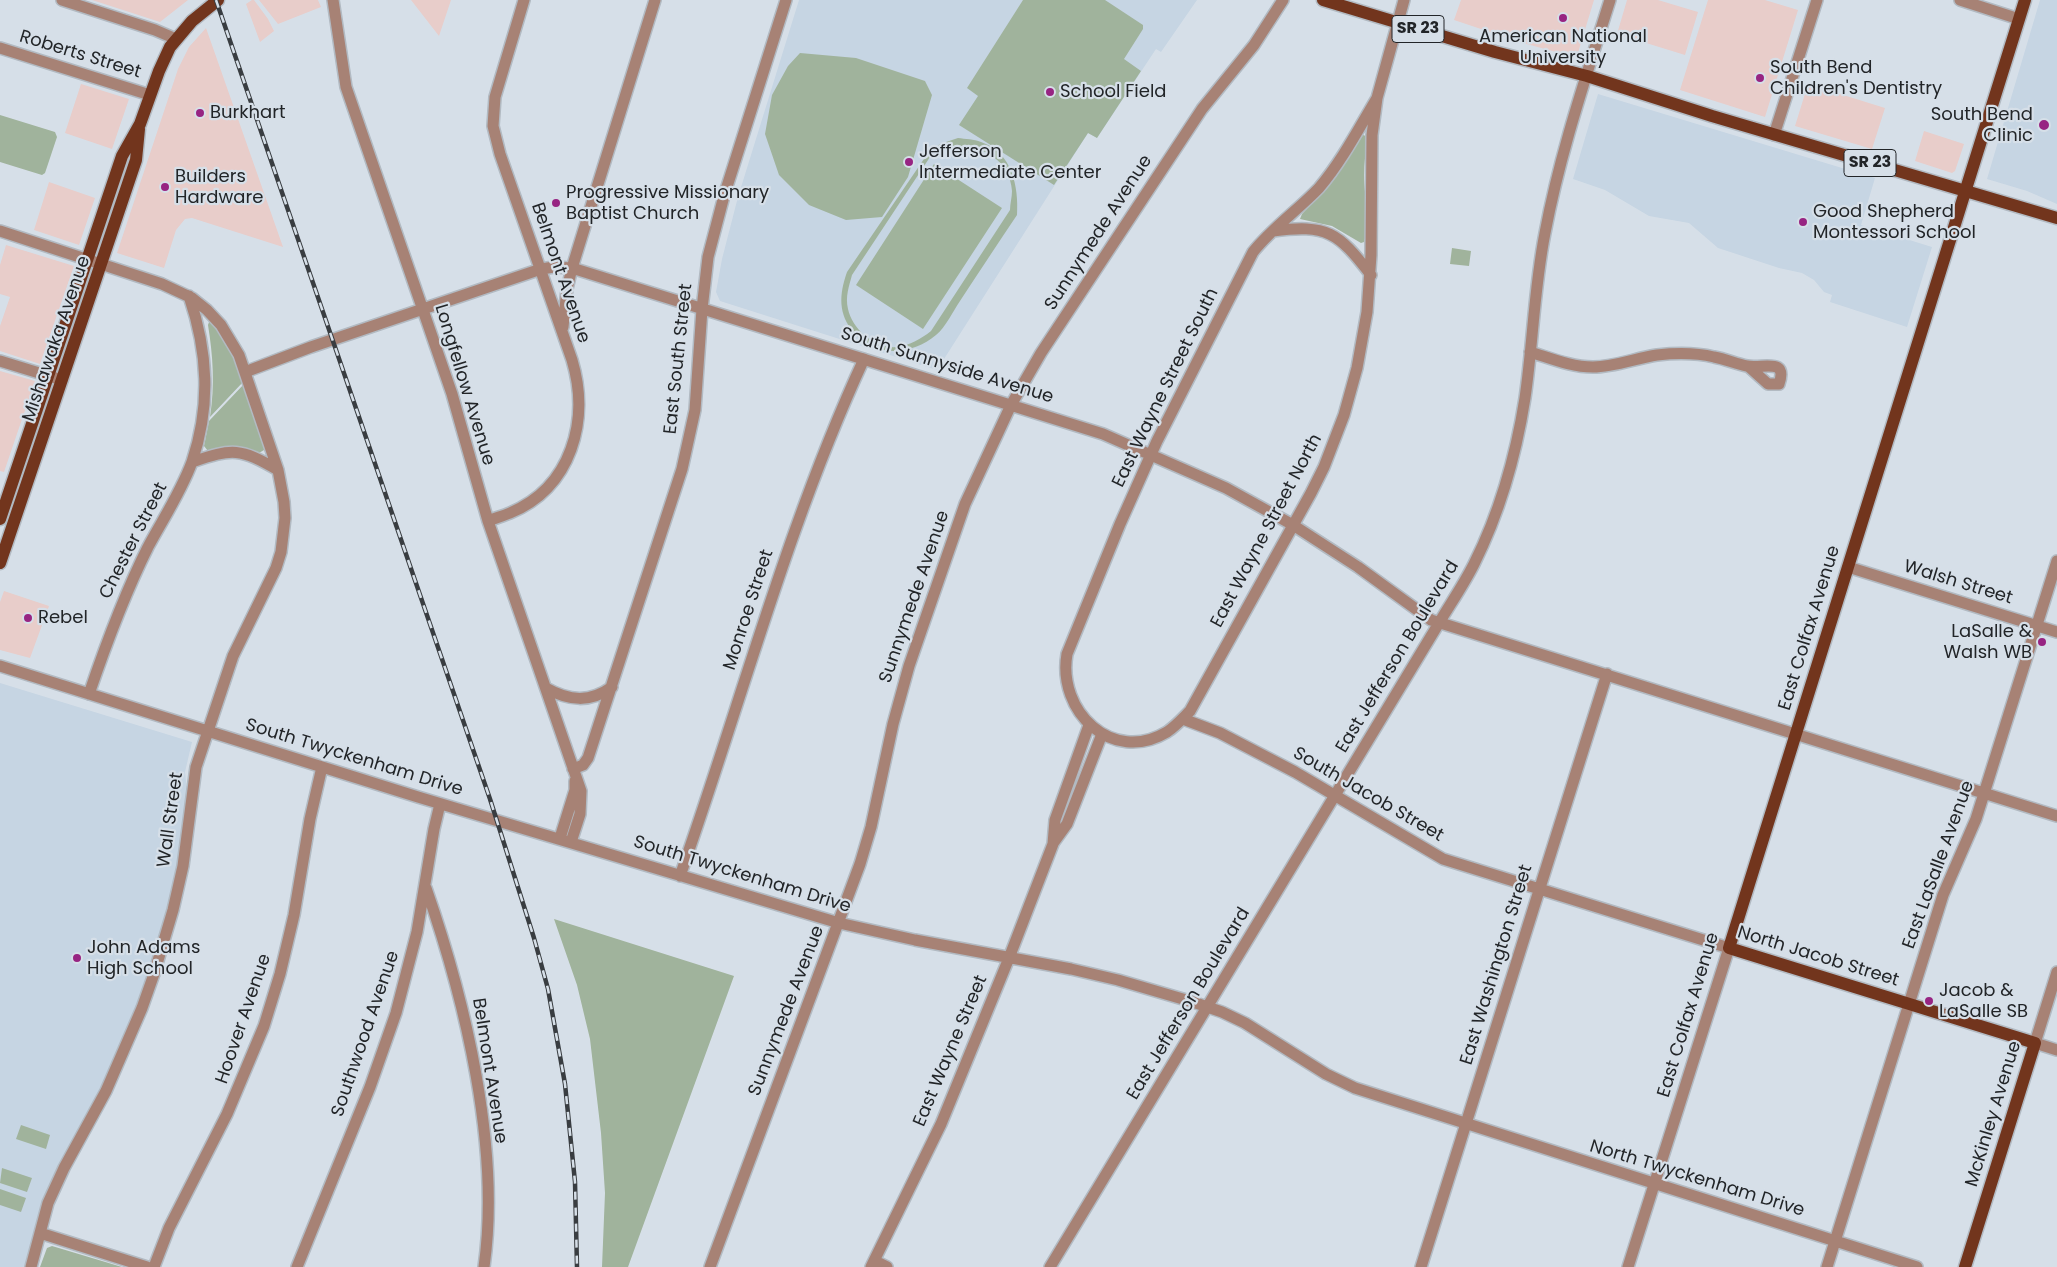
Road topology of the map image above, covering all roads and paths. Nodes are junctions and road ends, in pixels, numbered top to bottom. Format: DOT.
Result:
graph roads {
  1 [pos="62,0"];
  2 [pos="218,0"];
  3 [pos="333,0"];
  4 [pos="524,0"];
  5 [pos="655,0"];
  6 [pos="786,0"];
  7 [pos="1282,0"];
  8 [pos="1323,0"];
  9 [pos="1404,0"];
  10 [pos="1610,0"];
  11 [pos="1817,0"];
  12 [pos="1960,0"];
  13 [pos="2025,0"];
  14 [pos="2019,19"];
  15 [pos="1398,22"];
  16 [pos="176,39"];
  17 [pos="0,48"];
  18 [pos="1587,76"];
  19 [pos="150,95"];
  20 [pos="1377,98"];
  21 [pos="140,124"];
  22 [pos="1774,135"];
  23 [pos="1966,192"];
  24 [pos="2057,218"];
  25 [pos="0,231"];
  26 [pos="1273,231"];
  27 [pos="87,259"];
  28 [pos="101,263"];
  29 [pos="572,268"];
  30 [pos="541,269"];
  31 [pos="1371,275"];
  32 [pos="189,296"];
  33 [pos="702,308"];
  34 [pos="422,310"];
  35 [pos="563,332"];
  36 [pos="1530,352"];
  37 [pos="864,360"];
  38 [pos="0,361"];
  39 [pos="1748,366"];
  40 [pos="245,372"];
  41 [pos="48,376"];
  42 [pos="62,380"];
  43 [pos="1012,405"];
  44 [pos="1152,454"];
  45 [pos="192,462"];
  46 [pos="278,470"];
  47 [pos="0,519"];
  48 [pos="488,521"];
  49 [pos="1293,524"];
  50 [pos="4,538"];
  51 [pos="2057,561"];
  52 [pos="0,563"];
  53 [pos="1848,567"];
  54 [pos="1439,623"];
  55 [pos="2037,626"];
  56 [pos="2057,632"];
  57 [pos="0,666"];
  58 [pos="1607,674"];
  59 [pos="612,687"];
  60 [pos="546,688"];
  61 [pos="89,694"];
  62 [pos="1183,719"];
  63 [pos="1089,725"];
  64 [pos="207,731"];
  65 [pos="1102,734"];
  66 [pos="1796,734"];
  67 [pos="322,767"];
  68 [pos="574,773"];
  69 [pos="1984,792"];
  70 [pos="1335,795"];
  71 [pos="440,804"];
  72 [pos="2057,816"];
  73 [pos="565,840"];
  74 [pos="1053,844"];
  75 [pos="680,876"];
  76 [pos="425,886"];
  77 [pos="1540,888"];
  78 [pos="839,923"];
  79 [pos="1729,948"];
  80 [pos="1009,958"];
  81 [pos="2057,972"];
  82 [pos="1910,1004"];
  83 [pos="1206,1007"];
  84 [pos="2035,1043"];
  85 [pos="2057,1050"];
  86 [pos="1466,1125"];
  87 [pos="1654,1184"];
  88 [pos="40,1233"];
  89 [pos="1835,1241"];
  90 [pos="873,1264"];
  91 [pos="31,1267"];
  92 [pos="147,1267"];
  93 [pos="154,1267"];
  94 [pos="297,1267"];
  95 [pos="484,1267"];
  96 [pos="710,1267"];
  97 [pos="887,1267"];
  98 [pos="1050,1267"];
  99 [pos="1421,1267"];
  100 [pos="1628,1267"];
  101 [pos="1827,1267"];
  102 [pos="1917,1267"];
  103 [pos="1965,1267"];
  1 -- 16 [label="street"];
  2 -- 16 [label="main road, Mishawaka Avenue"];
  3 -- 34 [label="street, Longfellow Avenue"];
  4 -- 30 [label="street, Belmont Avenue"];
  5 -- 29 [label="street"];
  6 -- 33 [label="street, East South Street"];
  7 -- 43 [label="street, Sunnymede Avenue"];
  8 -- 15 [label="main road, SR 23"];
  9 -- 15 [label="street"];
  10 -- 18 [label="street, East Jefferson Boulevard"];
  11 -- 22 [label="street"];
  12 -- 14 [label="street"];
  13 -- 14 [label="main road, East Colfax Avenue"];
  14 -- 23 [label="main road, East Colfax Avenue"];
  15 -- 18 [label="main road, SR 23"];
  15 -- 20 [label="street"];
  16 -- 19 [label="main road, Mishawaka Avenue"];
  17 -- 19 [label="street, Roberts Street"];
  18 -- 22 [label="main road, SR 23"];
  18 -- 36 [label="street, East Jefferson Boulevard"];
  19 -- 21 [label="main road, Mishawaka Avenue"];
  20 -- 26 [label="street, East Wayne Street South"];
  20 -- 31 [label="street, East Wayne Street North"];
  21 -- 27 [label="main road, Mishawaka Avenue"];
  21 -- 28 [label="main road, Mishawaka Avenue"];
  22 -- 23 [label="main road, SR 23"];
  23 -- 24 [label="main road, SR 23"];
  23 -- 53 [label="main road, East Colfax Avenue"];
  25 -- 27 [label="street, Wall Street"];
  26 -- 31 [label="street"];
  26 -- 44 [label="street, East Wayne Street South"];
  27 -- 28 [label="street, Wall Street"];
  27 -- 41 [label="main road, Mishawaka Avenue"];
  28 -- 32 [label="street, Wall Street"];
  28 -- 42 [label="main road, Mishawaka Avenue"];
  29 -- 30 [label="street, South Sunnyside Avenue"];
  29 -- 33 [label="street, South Sunnyside Avenue"];
  29 -- 35 [label="street"];
  30 -- 34 [label="street, South Sunnyside Avenue"];
  30 -- 35 [label="street, Belmont Avenue"];
  31 -- 49 [label="street, East Wayne Street North"];
  32 -- 40 [label="street, Wall Street"];
  32 -- 45 [label="street, Chester Street"];
  33 -- 37 [label="street, South Sunnyside Avenue"];
  33 -- 59 [label="street, East South Street"];
  34 -- 40 [label="street, South Sunnyside Avenue"];
  34 -- 48 [label="street, Longfellow Avenue"];
  35 -- 48 [label="street, Belmont Avenue"];
  36 -- 39 [label="street"];
  36 -- 54 [label="street, East Jefferson Boulevard"];
  37 -- 43 [label="street, South Sunnyside Avenue"];
  37 -- 75 [label="street, Monroe Street"];
  38 -- 41 [label="street"];
  40 -- 46 [label="street, Wall Street"];
  41 -- 42 [label="street"];
  41 -- 47 [label="main road, Mishawaka Avenue"];
  42 -- 50 [label="main road, Mishawaka Avenue"];
  43 -- 44 [label="street, South Sunnyside Avenue"];
  43 -- 78 [label="street, Sunnymede Avenue"];
  44 -- 49 [label="street, South Sunnyside Avenue"];
  44 -- 63 [label="street, East Wayne Street South"];
  45 -- 46 [label="street"];
  45 -- 61 [label="street, Chester Street"];
  46 -- 64 [label="street, Wall Street"];
  48 -- 60 [label="street, Longfellow Avenue"];
  49 -- 54 [label="street, South Sunnyside Avenue"];
  49 -- 62 [label="street, East Wayne Street North"];
  50 -- 52 [label="main road, Mishawaka Avenue"];
  51 -- 55 [label="street, East LaSalle Avenue"];
  53 -- 55 [label="street, Walsh Street"];
  53 -- 66 [label="main road, East Colfax Avenue"];
  54 -- 58 [label="street, South Sunnyside Avenue"];
  54 -- 70 [label="street, East Jefferson Boulevard"];
  55 -- 56 [label="street, Walsh Street"];
  55 -- 69 [label="street, East LaSalle Avenue"];
  57 -- 61 [label="street, South Twyckenham Drive"];
  58 -- 66 [label="street, South Sunnyside Avenue"];
  58 -- 77 [label="street, East Washington Street"];
  59 -- 60 [label="street"];
  59 -- 68 [label="street, East South Street"];
  60 -- 68 [label="street, Longfellow Avenue"];
  61 -- 64 [label="street, South Twyckenham Drive"];
  62 -- 65 [label="street, East Wayne Street North"];
  62 -- 70 [label="street, South Jacob Street"];
  63 -- 65 [label="street, East Wayne Street North"];
  63 -- 74 [label="street, East Wayne Street"];
  64 -- 67 [label="street, South Twyckenham Drive"];
  64 -- 88 [label="street, Wall Street"];
  65 -- 74 [label="street, East Wayne Street"];
  66 -- 69 [label="street, South Sunnyside Avenue"];
  66 -- 79 [label="main road, East Colfax Avenue"];
  67 -- 71 [label="street, South Twyckenham Drive"];
  67 -- 93 [label="street, Hoover Avenue"];
  68 -- 73 [label="street, Longfellow Avenue"];
  69 -- 72 [label="street, South Sunnyside Avenue"];
  69 -- 82 [label="street, East LaSalle Avenue"];
  70 -- 77 [label="street, South Jacob Street"];
  70 -- 83 [label="street, East Jefferson Boulevard"];
  71 -- 73 [label="street, South Twyckenham Drive"];
  71 -- 76 [label="street, Southwood Avenue"];
  73 -- 75 [label="street, South Twyckenham Drive"];
  74 -- 80 [label="street, East Wayne Street"];
  75 -- 78 [label="street, South Twyckenham Drive"];
  76 -- 94 [label="street, Southwood Avenue"];
  76 -- 95 [label="street, Belmont Avenue"];
  77 -- 79 [label="street, North Jacob Street"];
  77 -- 86 [label="street, East Washington Street"];
  78 -- 80 [label="street, South Twyckenham Drive"];
  78 -- 96 [label="street, Sunnymede Avenue"];
  79 -- 82 [label="main road, North Jacob Street"];
  79 -- 87 [label="street, East Colfax Avenue"];
  80 -- 83 [label="street, South Twyckenham Drive"];
  80 -- 90 [label="street, East Wayne Street"];
  81 -- 84 [label="street, McKinley Avenue"];
  82 -- 84 [label="main road, North Jacob Street"];
  82 -- 89 [label="street, East LaSalle Avenue"];
  83 -- 86 [label="street, South Twyckenham Drive"];
  83 -- 98 [label="street, East Jefferson Boulevard"];
  84 -- 85 [label="street, North Jacob Street"];
  84 -- 103 [label="main road, McKinley Avenue"];
  86 -- 87 [label="street, North Twyckenham Drive"];
  86 -- 99 [label="street, East Washington Street"];
  87 -- 89 [label="street, North Twyckenham Drive"];
  87 -- 100 [label="street, East Colfax Avenue"];
  88 -- 91 [label="street, Wall Street"];
  88 -- 92 [label="street"];
  89 -- 101 [label="street, East LaSalle Avenue"];
  89 -- 102 [label="street, North Twyckenham Drive"];
  90 -- 97 [label="street"];
}
